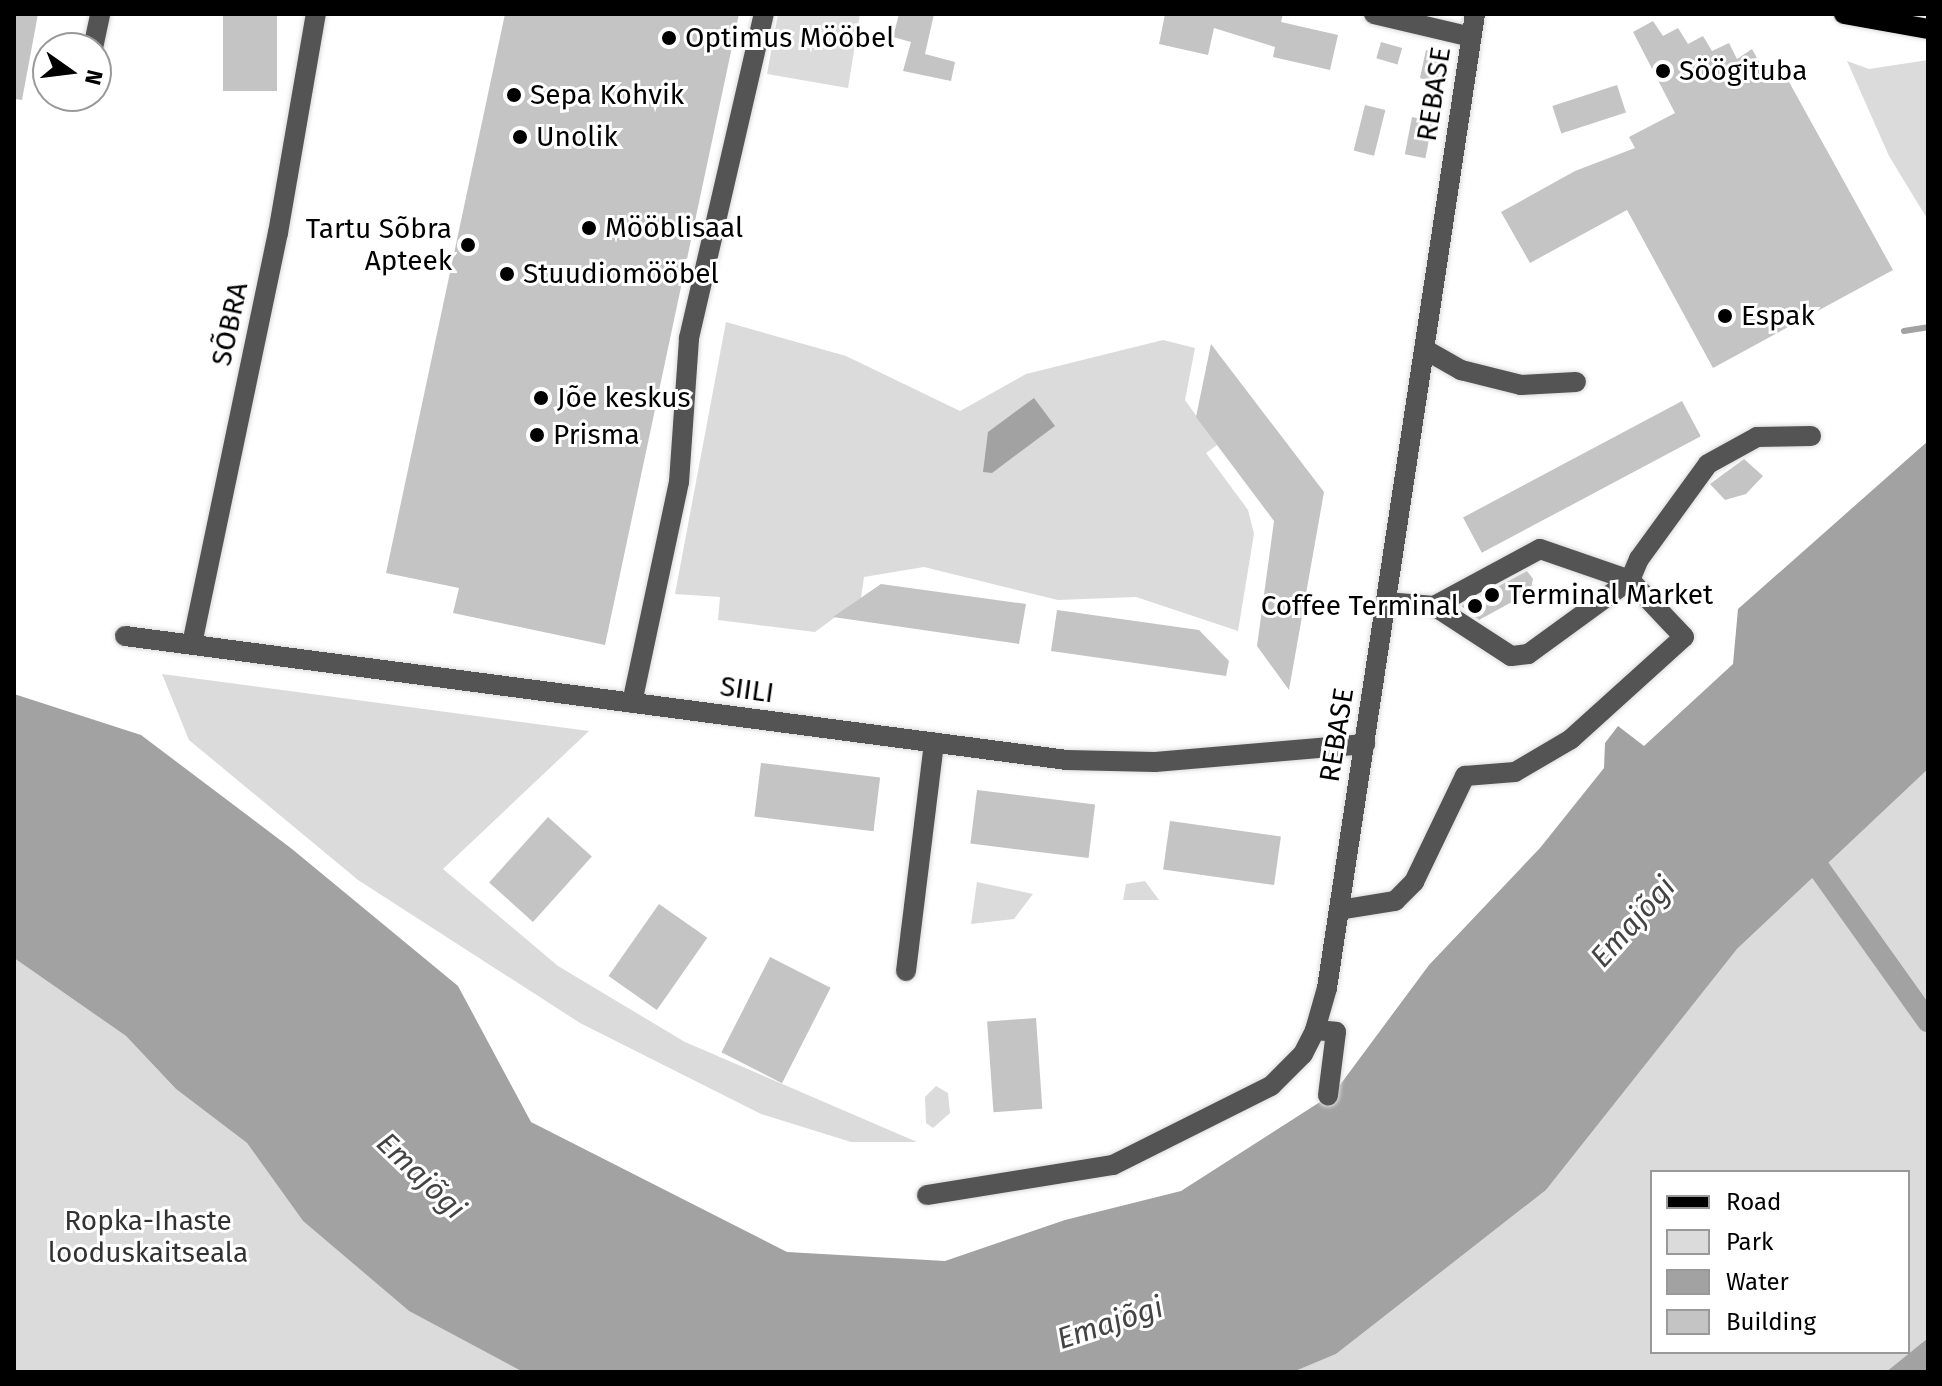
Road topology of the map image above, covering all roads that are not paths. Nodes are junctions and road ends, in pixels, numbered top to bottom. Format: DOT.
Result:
graph roads {
  1 [pos="316,14"];
  2 [pos="764,14"];
  3 [pos="1374,14"];
  4 [pos="1475,14"];
  5 [pos="1844,14"];
  6 [pos="1928,29"];
  7 [pos="1471,37"];
  8 [pos="1424,349"];
  9 [pos="1576,382"];
  10 [pos="1811,436"];
  11 [pos="1630,580"];
  12 [pos="1386,602"];
  13 [pos="1434,606"];
  14 [pos="125,636"];
  15 [pos="192,644"];
  16 [pos="632,703"];
  17 [pos="934,743"];
  18 [pos="1365,744"];
  19 [pos="1339,910"];
  20 [pos="906,971"];
  21 [pos="1315,1030"];
  22 [pos="1328,1095"];
  23 [pos="927,1195"];
  1 -- 15 [label="street, SÕBRA"];
  2 -- 16 [label="street"];
  3 -- 7 [label="street"];
  4 -- 7 [label="street, REBASE"];
  5 -- 6 [label="main road"];
  7 -- 8 [label="street, REBASE"];
  8 -- 9 [label="street"];
  8 -- 12 [label="street, REBASE"];
  10 -- 11 [label="street"];
  11 -- 13 [label="street"];
  11 -- 13 [label="street"];
  11 -- 19 [label="street"];
  12 -- 13 [label="street"];
  12 -- 18 [label="street, REBASE"];
  14 -- 15 [label="street, SIILI"];
  15 -- 16 [label="street, SIILI"];
  16 -- 17 [label="street, SIILI"];
  17 -- 18 [label="street, SIILI"];
  17 -- 20 [label="street"];
  18 -- 19 [label="street, REBASE"];
  19 -- 21 [label="street, REBASE"];
  21 -- 22 [label="street"];
  21 -- 23 [label="street, REBASE"];
}
